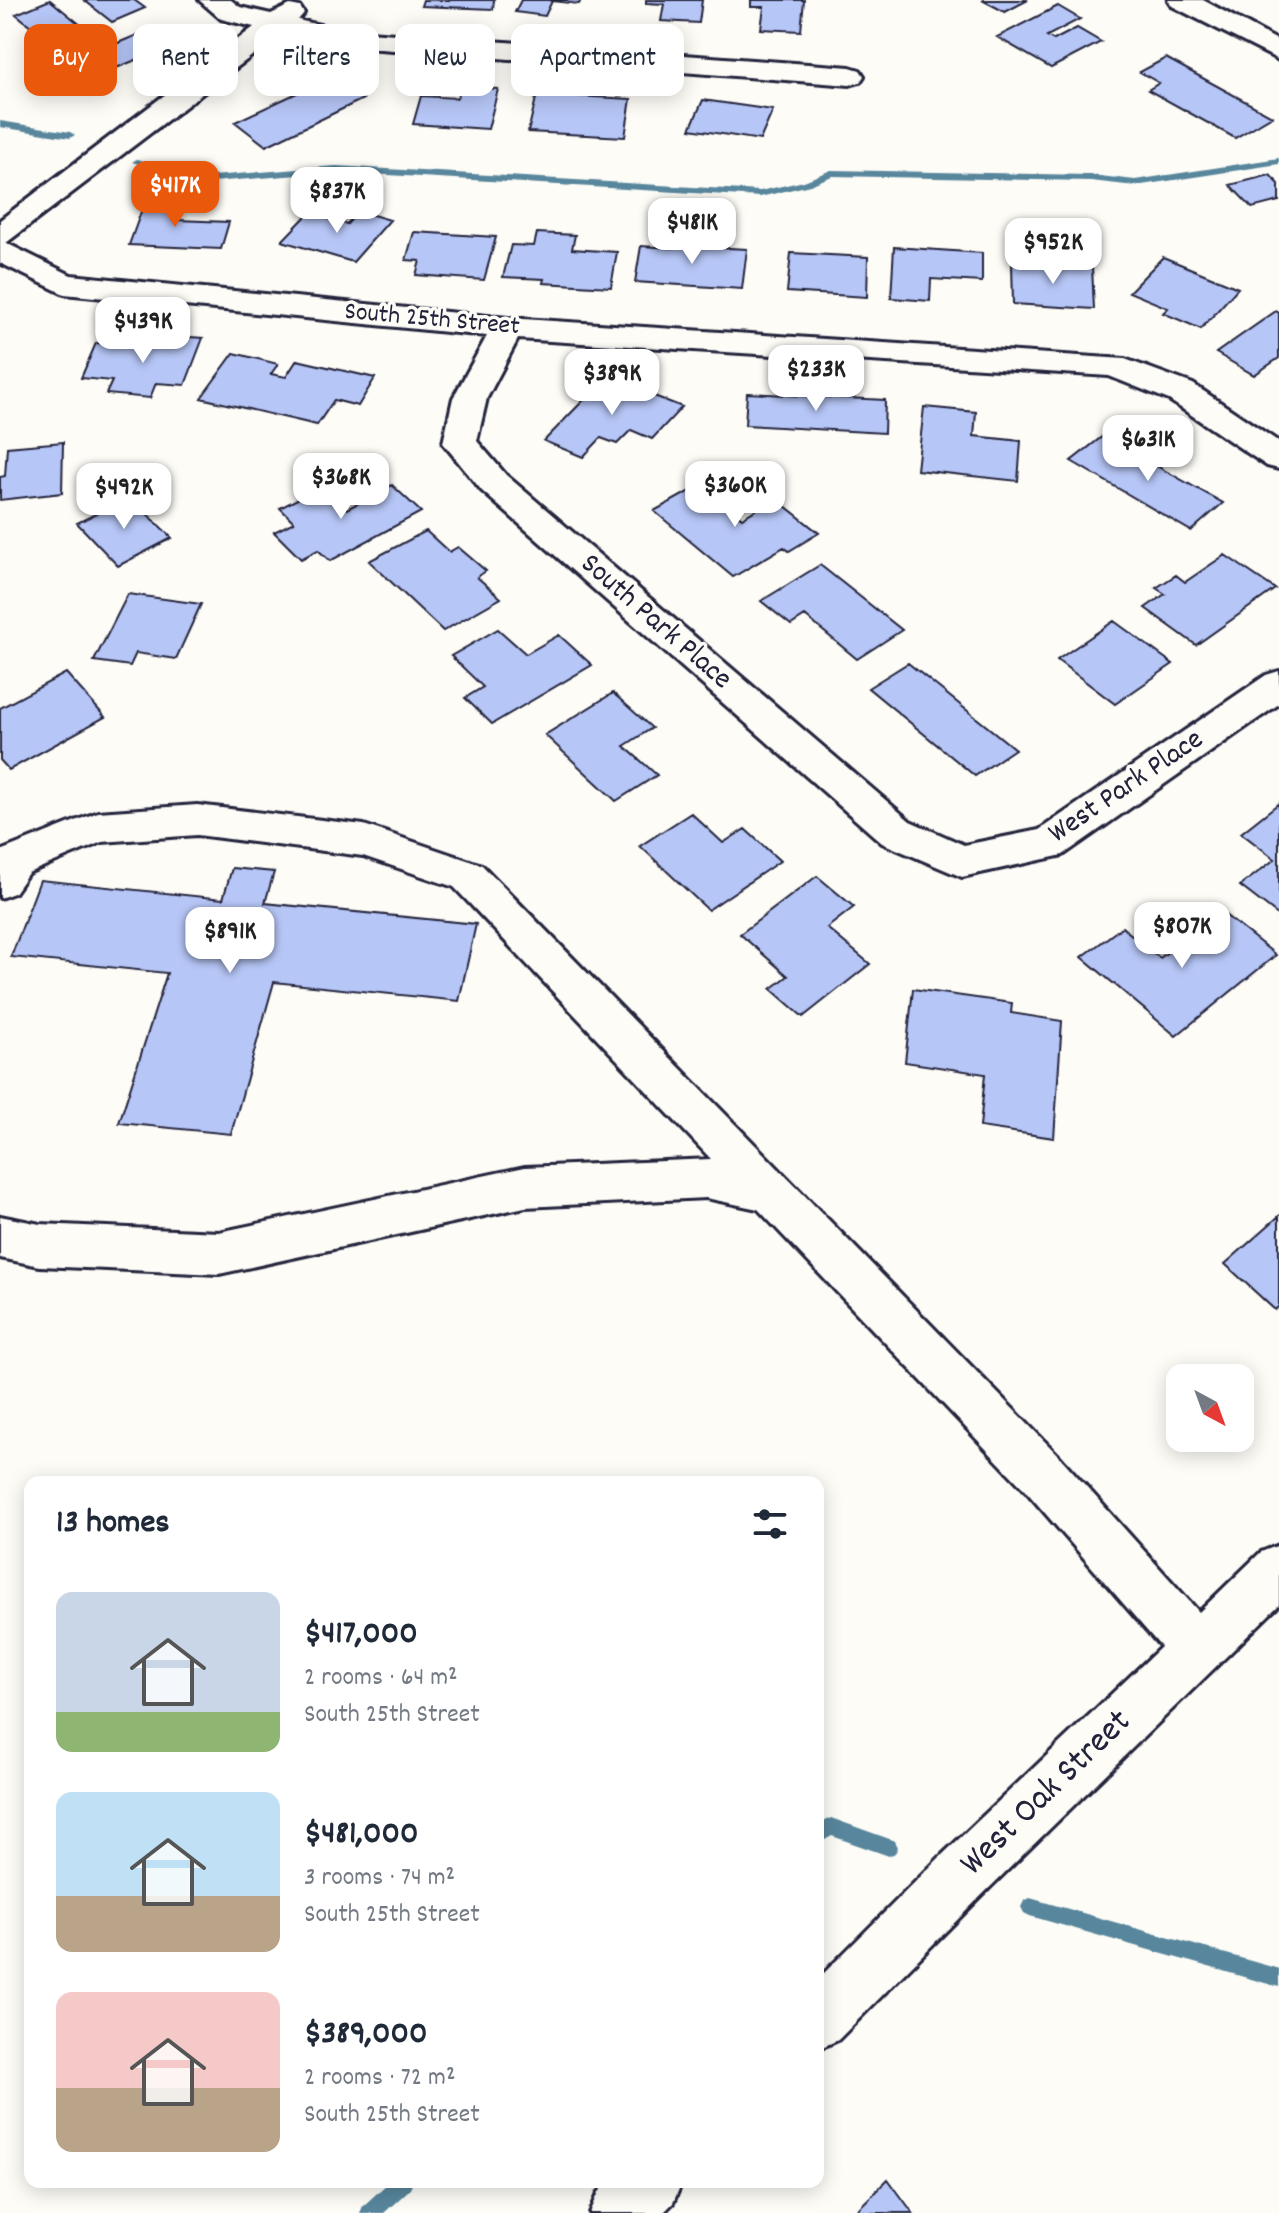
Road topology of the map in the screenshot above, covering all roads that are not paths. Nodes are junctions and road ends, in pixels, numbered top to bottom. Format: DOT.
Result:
graph roads {
  1 [pos="213,0"];
  2 [pos="305,0"];
  3 [pos="1182,0"];
  4 [pos="271,24"];
  5 [pos="276,24"];
  6 [pos="254,41"];
  7 [pos="379,41"];
  8 [pos="1277,47"];
  9 [pos="850,76"];
  10 [pos="0,235"];
  11 [pos="0,251"];
  12 [pos="508,328"];
  13 [pos="1279,458"];
  14 [pos="1279,685"];
  15 [pos="962,861"];
  16 [pos="0,882"];
  17 [pos="773,1192"];
  18 [pos="0,1237"];
  19 [pos="1279,1570"];
  20 [pos="1198,1650"];
  21 [pos="824,2014"];
  22 [pos="646,2188"];
  23 [pos="620,2213"];
  1 -- 4 [label="street"];
  2 -- 5 [label="street"];
  3 -- 8 [label="street"];
  6 -- 10 [label="street"];
  7 -- 9 [label="street"];
  11 -- 12 [label="street, South 25th Street"];
  12 -- 13 [label="street, South 25th Street"];
  12 -- 15 [label="street, South Park Place"];
  14 -- 15 [label="street, West Park Place"];
  16 -- 17 [label="street"];
  17 -- 18 [label="street"];
  17 -- 20 [label="street"];
  19 -- 20 [label="street, West Oak Street"];
  20 -- 21 [label="street, West Oak Street"];
  22 -- 23 [label="street"];
}
